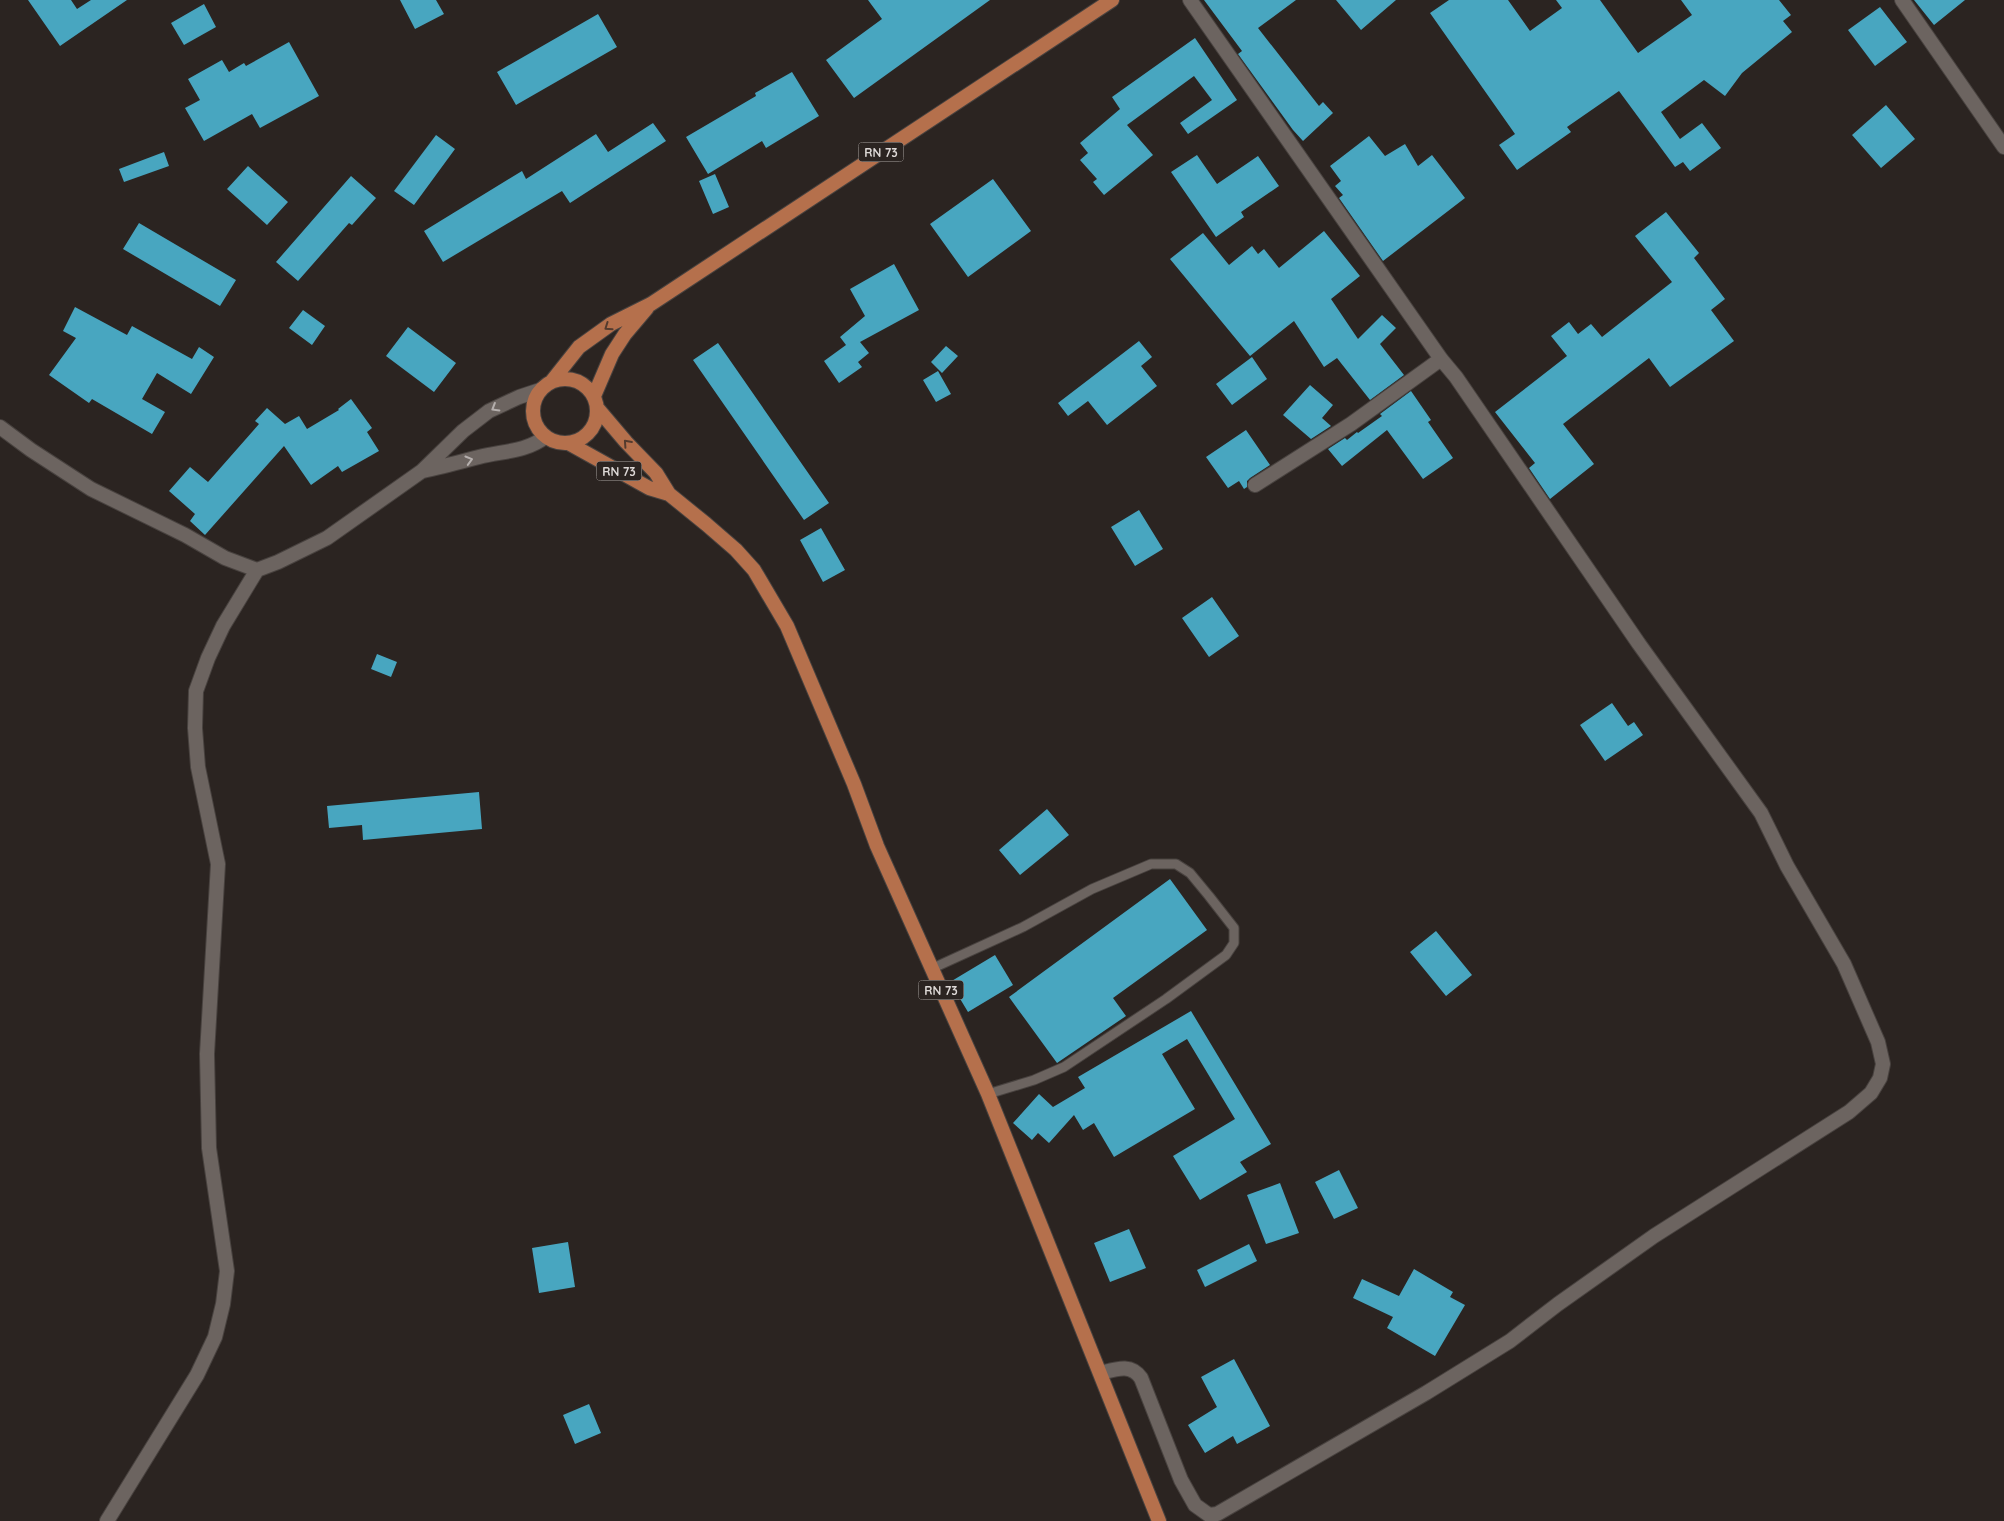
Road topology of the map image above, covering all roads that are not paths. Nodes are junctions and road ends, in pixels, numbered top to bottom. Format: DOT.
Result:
graph roads {
  1 [pos="1112,0"];
  2 [pos="1190,0"];
  3 [pos="1902,0"];
  4 [pos="2004,147"];
  5 [pos="651,304"];
  6 [pos="1441,359"];
  7 [pos="552,381"];
  8 [pos="540,390"];
  9 [pos="596,403"];
  10 [pos="0,426"];
  11 [pos="545,437"];
  12 [pos="570,444"];
  13 [pos="422,471"];
  14 [pos="1255,485"];
  15 [pos="669,494"];
  16 [pos="257,570"];
  17 [pos="931,969"];
  18 [pos="988,1094"];
  19 [pos="1101,1373"];
  20 [pos="107,1521"];
  21 [pos="1159,1521"];
  1 -- 5 [label="main road, RN 73"];
  2 -- 6 [label="street"];
  3 -- 4 [label="street"];
  5 -- 7 [label="main road, RN 73, one-way"];
  5 -- 9 [label="main road, RN 73"];
  6 -- 14 [label="street"];
  6 -- 19 [label="street"];
  7 -- 8 [label="main road"];
  7 -- 9 [label="main road"];
  8 -- 11 [label="main road"];
  8 -- 13 [label="street, one-way"];
  9 -- 12 [label="main road"];
  15 -- 9 [label="main road, RN 73, one-way"];
  10 -- 16 [label="street"];
  11 -- 12 [label="main road"];
  13 -- 11 [label="street, one-way"];
  12 -- 15 [label="main road, RN 73"];
  13 -- 16 [label="street"];
  15 -- 17 [label="main road, RN 73"];
  16 -- 20 [label="street"];
  17 -- 18 [label="main road, RN 73"];
  17 -- 18 [label="lane"];
  18 -- 19 [label="main road, RN 73"];
  19 -- 21 [label="main road, RN 73"];
}
